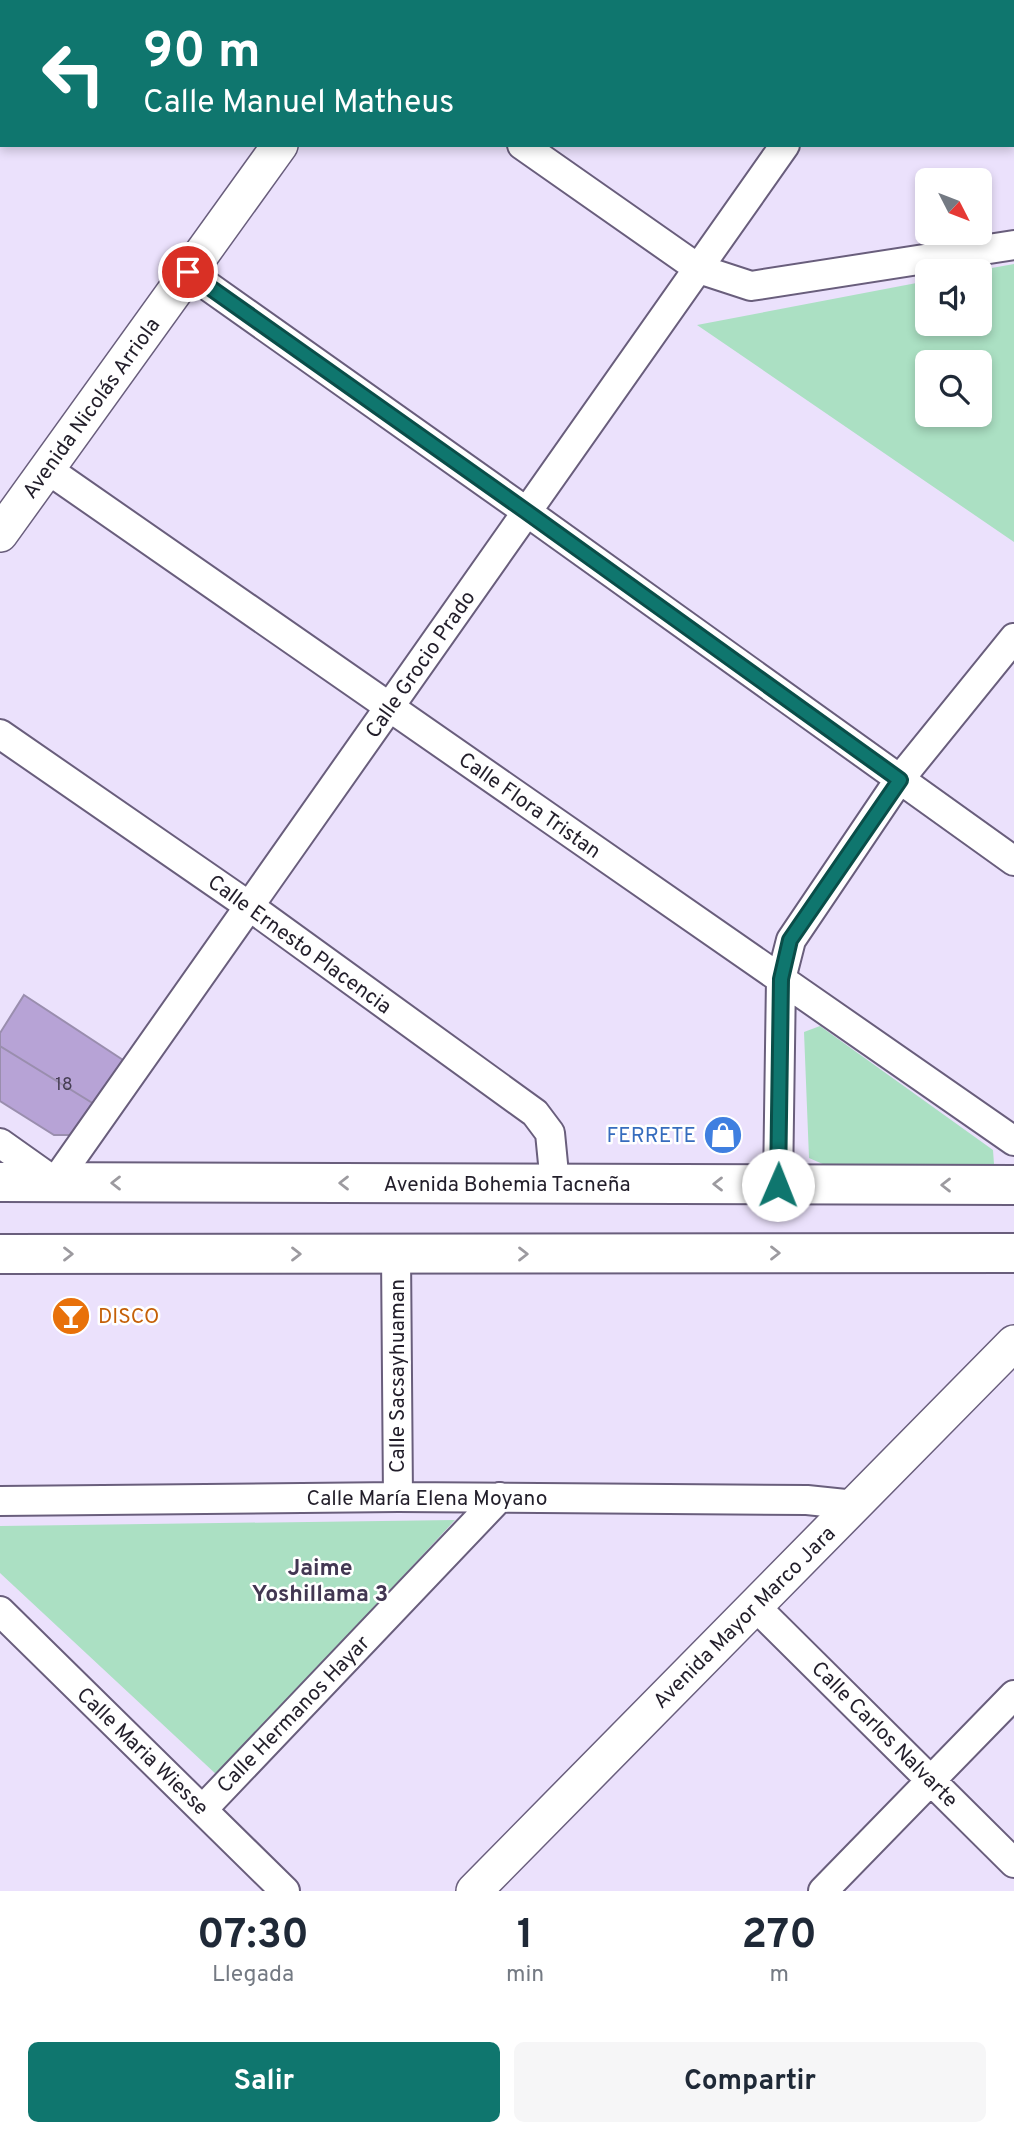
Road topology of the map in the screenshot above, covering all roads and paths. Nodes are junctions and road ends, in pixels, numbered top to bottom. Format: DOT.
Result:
graph roads {
  1 [pos="279,147"];
  2 [pos="784,147"];
  3 [pos="536,149"];
  4 [pos="1014,245"];
  5 [pos="698,269"];
  6 [pos="188,272"];
  7 [pos="47,469"];
  8 [pos="527,512"];
  9 [pos="0,534"];
  10 [pos="1014,638"];
  11 [pos="389,707"];
  12 [pos="0,734"];
  13 [pos="900,780"];
  14 [pos="1014,861"];
  15 [pos="249,906"];
  16 [pos="781,979"];
  17 [pos="1014,1141"];
  18 [pos="0,1143"];
  19 [pos="0,1182"];
  20 [pos="55,1182"];
  21 [pos="555,1184"];
  22 [pos="778,1185"];
  23 [pos="1014,1185"];
  24 [pos="1014,1253"];
  25 [pos="0,1254"];
  26 [pos="396,1254"];
  27 [pos="1014,1343"];
  28 [pos="398,1497"];
  29 [pos="500,1497"];
  30 [pos="0,1501"];
  31 [pos="855,1505"];
  32 [pos="755,1606"];
  33 [pos="0,1611"];
  34 [pos="1014,1695"];
  35 [pos="931,1779"];
  36 [pos="203,1809"];
  37 [pos="1014,1863"];
  38 [pos="285,1891"];
  39 [pos="474,1891"];
  40 [pos="823,1891"];
  1 -- 6 [label="street, Avenida Nicolás Arriola"];
  2 -- 5 [label="street, Calle Grocio Prado"];
  3 -- 5 [label="street"];
  4 -- 5 [label="street"];
  5 -- 8 [label="street, Calle Grocio Prado"];
  6 -- 7 [label="street, Avenida Nicolás Arriola"];
  6 -- 8 [label="street"];
  7 -- 9 [label="street, Avenida Nicolás Arriola"];
  7 -- 11 [label="street, Calle Flora Tristan"];
  8 -- 11 [label="street, Calle Grocio Prado"];
  8 -- 13 [label="street"];
  10 -- 13 [label="street"];
  11 -- 15 [label="street, Calle Grocio Prado"];
  11 -- 16 [label="street, Calle Flora Tristan"];
  12 -- 15 [label="street, Calle Ernesto Placencia"];
  13 -- 14 [label="street"];
  13 -- 16 [label="street"];
  15 -- 20 [label="street, Calle Grocio Prado"];
  15 -- 21 [label="street, Calle Ernesto Placencia"];
  16 -- 17 [label="street, Calle Flora Tristan"];
  16 -- 22 [label="street"];
  18 -- 20 [label="street"];
  19 -- 20 [label="main road, Avenida Bohemia Tacneña"];
  21 -- 20 [label="main road, Avenida Bohemia Tacneña, one-way"];
  22 -- 21 [label="main road, Avenida Bohemia Tacneña, one-way"];
  23 -- 22 [label="main road, Avenida Bohemia Tacneña, one-way"];
  26 -- 24 [label="main road, one-way"];
  25 -- 26 [label="main road, one-way"];
  26 -- 28 [label="street, Calle Sacsayhuaman"];
  27 -- 31 [label="street, Avenida Mayor Marco Jara"];
  28 -- 29 [label="street, Calle María Elena Moyano"];
  28 -- 30 [label="street, Calle María Elena Moyano"];
  29 -- 31 [label="street, Calle María Elena Moyano"];
  29 -- 36 [label="street, Calle Hermanos Hayar"];
  31 -- 32 [label="street, Avenida Mayor Marco Jara"];
  32 -- 35 [label="street, Calle Carlos Nalvarte"];
  32 -- 39 [label="street, Avenida Mayor Marco Jara"];
  33 -- 36 [label="street, Calle Maria Wiesse"];
  34 -- 35 [label="street"];
  35 -- 37 [label="street, Calle Carlos Nalvarte"];
  35 -- 40 [label="street"];
  36 -- 38 [label="street, Calle Maria Wiesse"];
}
